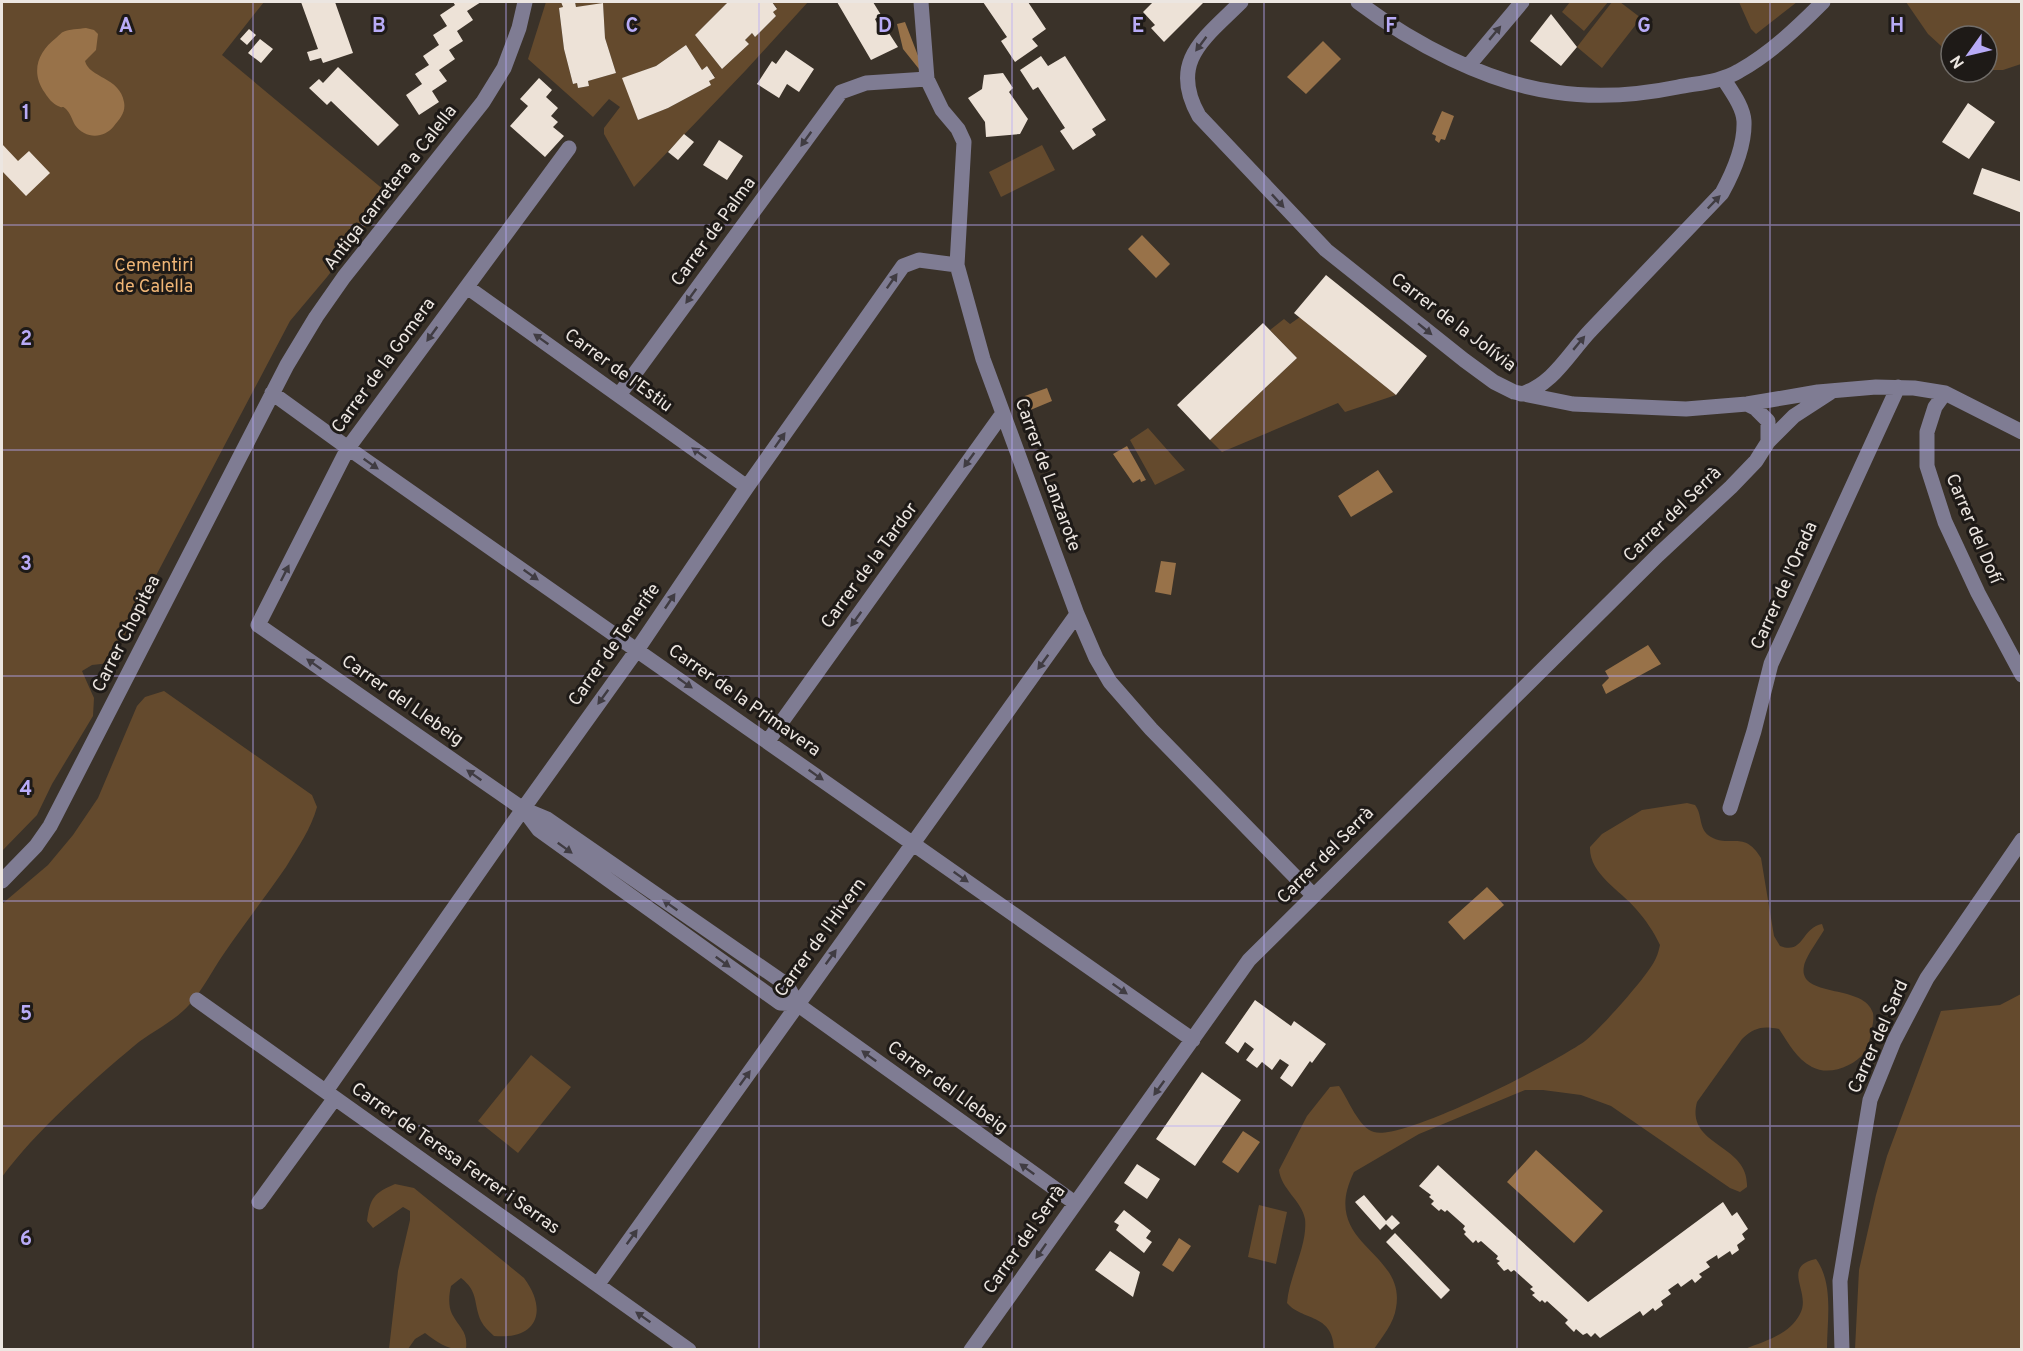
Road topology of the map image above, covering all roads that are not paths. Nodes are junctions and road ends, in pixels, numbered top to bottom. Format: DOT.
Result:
graph roads {
  1 [pos="525,2"];
  2 [pos="921,2"];
  3 [pos="1241,2"];
  4 [pos="1358,2"];
  5 [pos="1522,2"];
  6 [pos="1823,2"];
  7 [pos="1468,65"];
  8 [pos="1724,78"];
  9 [pos="927,79"];
  10 [pos="569,148"];
  11 [pos="957,265"];
  12 [pos="466,287"];
  13 [pos="1559,368"];
  14 [pos="1898,387"];
  15 [pos="1832,391"];
  16 [pos="272,393"];
  17 [pos="1945,393"];
  18 [pos="1521,394"];
  19 [pos="619,395"];
  20 [pos="1573,404"];
  21 [pos="1747,404"];
  22 [pos="1003,413"];
  23 [pos="2022,432"];
  24 [pos="1768,442"];
  25 [pos="348,448"];
  26 [pos="747,487"];
  27 [pos="1077,614"];
  28 [pos="258,626"];
  29 [pos="637,650"];
  30 [pos="2022,675"];
  31 [pos="768,741"];
  32 [pos="1730,808"];
  33 [pos="523,809"];
  34 [pos="2022,840"];
  35 [pos="913,843"];
  36 [pos="2,881"];
  37 [pos="1314,896"];
  38 [pos="197,1000"];
  39 [pos="797,1004"];
  40 [pos="1193,1040"];
  41 [pos="330,1095"];
  42 [pos="259,1202"];
  43 [pos="1075,1203"];
  44 [pos="598,1284"];
  45 [pos="689,1350"];
  46 [pos="971,1350"];
  47 [pos="1842,1350"];
  1 -- 16 [label="street, Antiga carretera a Calella"];
  2 -- 9 [label="street"];
  3 -- 18 [label="street, Carrer de la Jolívia, one-way"];
  4 -- 7 [label="street"];
  7 -- 5 [label="street, one-way"];
  6 -- 8 [label="street"];
  7 -- 8 [label="street"];
  13 -- 8 [label="street, one-way"];
  9 -- 11 [label="street, Carrer de Lanzarote"];
  9 -- 19 [label="street, Carrer de Palma, one-way"];
  10 -- 12 [label="street, Carrer de la Gomera"];
  11 -- 22 [label="street, Carrer de Lanzarote"];
  26 -- 11 [label="street, Carrer de Tenerife, one-way"];
  19 -- 12 [label="street, Carrer de l'Estiu, one-way"];
  12 -- 25 [label="street, Carrer de la Gomera, one-way"];
  13 -- 18 [label="street"];
  13 -- 20 [label="street"];
  14 -- 15 [label="street, Carrer de la Jolívia"];
  14 -- 17 [label="street, Carrer de la Jolívia"];
  14 -- 32 [label="street, Carrer de l'Orada"];
  15 -- 21 [label="street, Carrer de la Jolívia"];
  15 -- 24 [label="street, Carrer del Serrà"];
  16 -- 25 [label="street, Carrer de la Primavera"];
  16 -- 36 [label="street, Carrer Chopitea"];
  17 -- 23 [label="street, Carrer de la Jolívia"];
  17 -- 30 [label="street, Carrer del Dofí"];
  18 -- 20 [label="street, Carrer de la Jolívia"];
  26 -- 19 [label="street, Carrer de l'Estiu, one-way"];
  20 -- 21 [label="street, Carrer de la Jolívia"];
  21 -- 24 [label="street"];
  22 -- 27 [label="street, Carrer de Lanzarote"];
  22 -- 31 [label="street, Carrer de la Tardor, one-way"];
  24 -- 37 [label="street, Carrer del Serrà"];
  28 -- 25 [label="street, Carrer de la Gomera, one-way"];
  25 -- 29 [label="street, Carrer de la Primavera, one-way"];
  29 -- 26 [label="street, Carrer de Tenerife, one-way"];
  27 -- 35 [label="street, Carrer de l'Hivern, one-way"];
  27 -- 37 [label="street, Carrer de Lanzarote"];
  33 -- 28 [label="street, Carrer del Llebeig, one-way"];
  29 -- 31 [label="street, Carrer de la Primavera, one-way"];
  29 -- 33 [label="street, Carrer de Tenerife, one-way"];
  31 -- 35 [label="street, Carrer de la Primavera, one-way"];
  33 -- 39 [label="street, Carrer del Llebeig"];
  33 -- 41 [label="street, Carrer de Tenerife"];
  34 -- 47 [label="street, Carrer del Sard"];
  39 -- 35 [label="street, Carrer de l'Hivern, one-way"];
  35 -- 40 [label="street, Carrer de la Primavera, one-way"];
  37 -- 40 [label="street, Carrer del Serrà"];
  38 -- 41 [label="street, Carrer de Teresa Ferrer i Serras"];
  43 -- 39 [label="street, Carrer del Llebeig, one-way"];
  44 -- 39 [label="street, Carrer de l'Hivern, one-way"];
  40 -- 43 [label="street, Carrer del Serrà, one-way"];
  41 -- 42 [label="street, Carrer de Tenerife"];
  41 -- 44 [label="street, Carrer de Teresa Ferrer i Serras"];
  43 -- 46 [label="street, Carrer del Serrà, one-way"];
  45 -- 44 [label="street, Carrer de Teresa Ferrer i Serras, one-way"];
}
